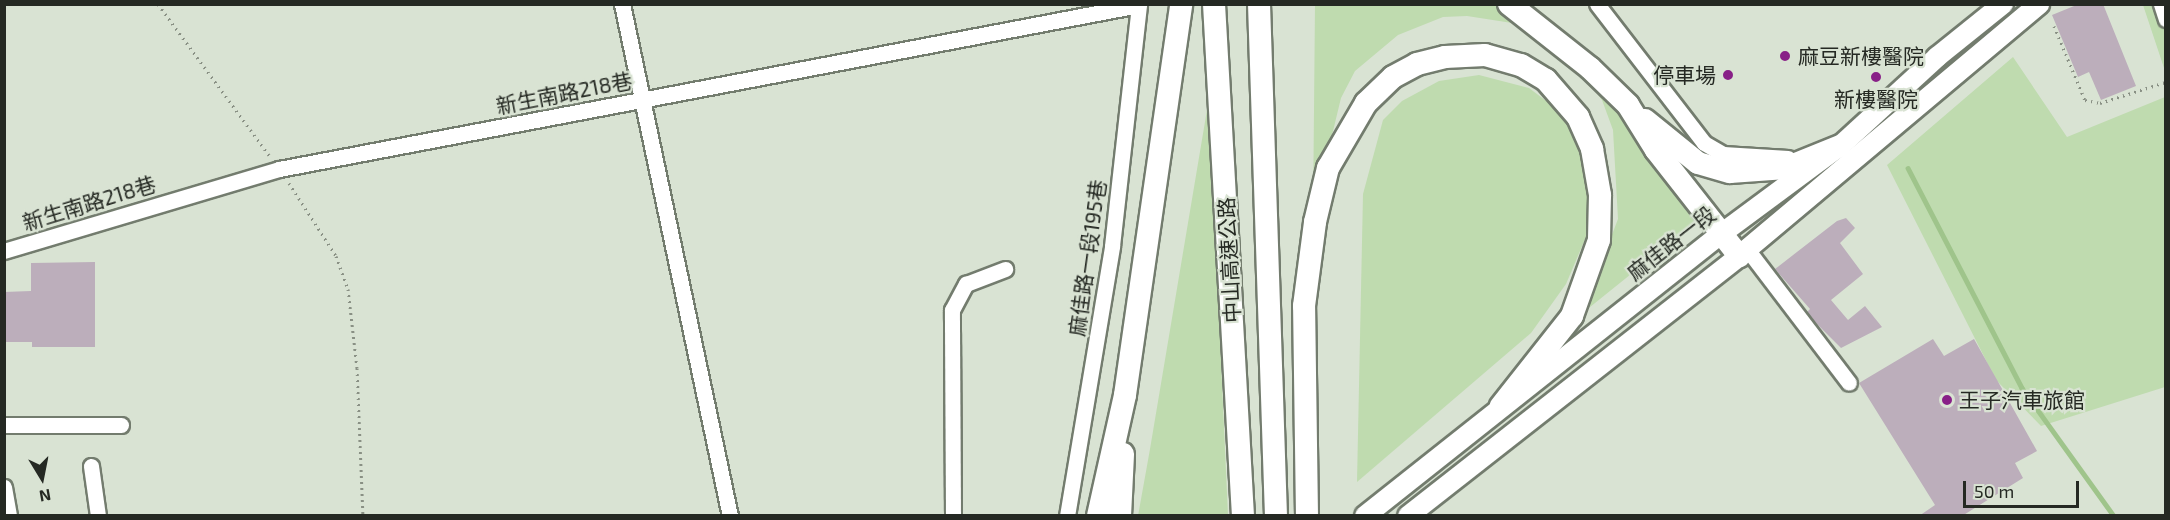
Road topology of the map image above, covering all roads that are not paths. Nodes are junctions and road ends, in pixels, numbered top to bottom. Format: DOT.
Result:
graph roads {
  1 [pos="622,4"];
  2 [pos="1181,4"];
  3 [pos="1214,4"];
  4 [pos="1259,4"];
  5 [pos="1509,4"];
  6 [pos="1597,4"];
  7 [pos="2003,4"];
  8 [pos="2039,4"];
  9 [pos="2161,4"];
  10 [pos="1139,5"];
  11 [pos="2166,19"];
  12 [pos="642,100"];
  13 [pos="1628,105"];
  14 [pos="1840,146"];
  15 [pos="1721,234"];
  16 [pos="4,251"];
  17 [pos="1744,253"];
  18 [pos="1005,269"];
  19 [pos="1849,383"];
  20 [pos="1125,395"];
  21 [pos="1501,406"];
  22 [pos="4,425"];
  23 [pos="121,425"];
  24 [pos="91,466"];
  25 [pos="4,487"];
  26 [pos="1307,504"];
  27 [pos="9,516"];
  28 [pos="98,516"];
  29 [pos="730,516"];
  30 [pos="953,516"];
  31 [pos="1067,516"];
  32 [pos="1098,516"];
  33 [pos="1120,516"];
  34 [pos="1243,516"];
  35 [pos="1276,516"];
  36 [pos="1365,516"];
  37 [pos="1408,516"];
  1 -- 12 [label="lane"];
  2 -- 20 [label="highway"];
  3 -- 34 [label="highway, 中山高速公路"];
  4 -- 35 [label="highway, 中山高速公路"];
  5 -- 13 [label="highway"];
  6 -- 14 [label="lane"];
  7 -- 14 [label="main road, 麻佳路一段"];
  8 -- 17 [label="main road"];
  9 -- 11 [label="lane"];
  10 -- 12 [label="lane, 新生南路218巷"];
  10 -- 31 [label="lane, 麻佳路一段195巷"];
  12 -- 16 [label="lane, 新生南路218巷"];
  12 -- 29 [label="lane"];
  13 -- 14 [label="highway"];
  13 -- 15 [label="highway"];
  14 -- 15 [label="main road, 麻佳路一段"];
  15 -- 17 [label="highway"];
  15 -- 21 [label="main road, 麻佳路一段"];
  17 -- 19 [label="lane"];
  17 -- 37 [label="main road"];
  18 -- 30 [label="lane"];
  20 -- 32 [label="highway"];
  20 -- 33 [label="highway"];
  21 -- 26 [label="highway"];
  21 -- 36 [label="main road, 麻佳路一段"];
  22 -- 23 [label="lane"];
  24 -- 28 [label="lane"];
  25 -- 27 [label="lane"];
}
